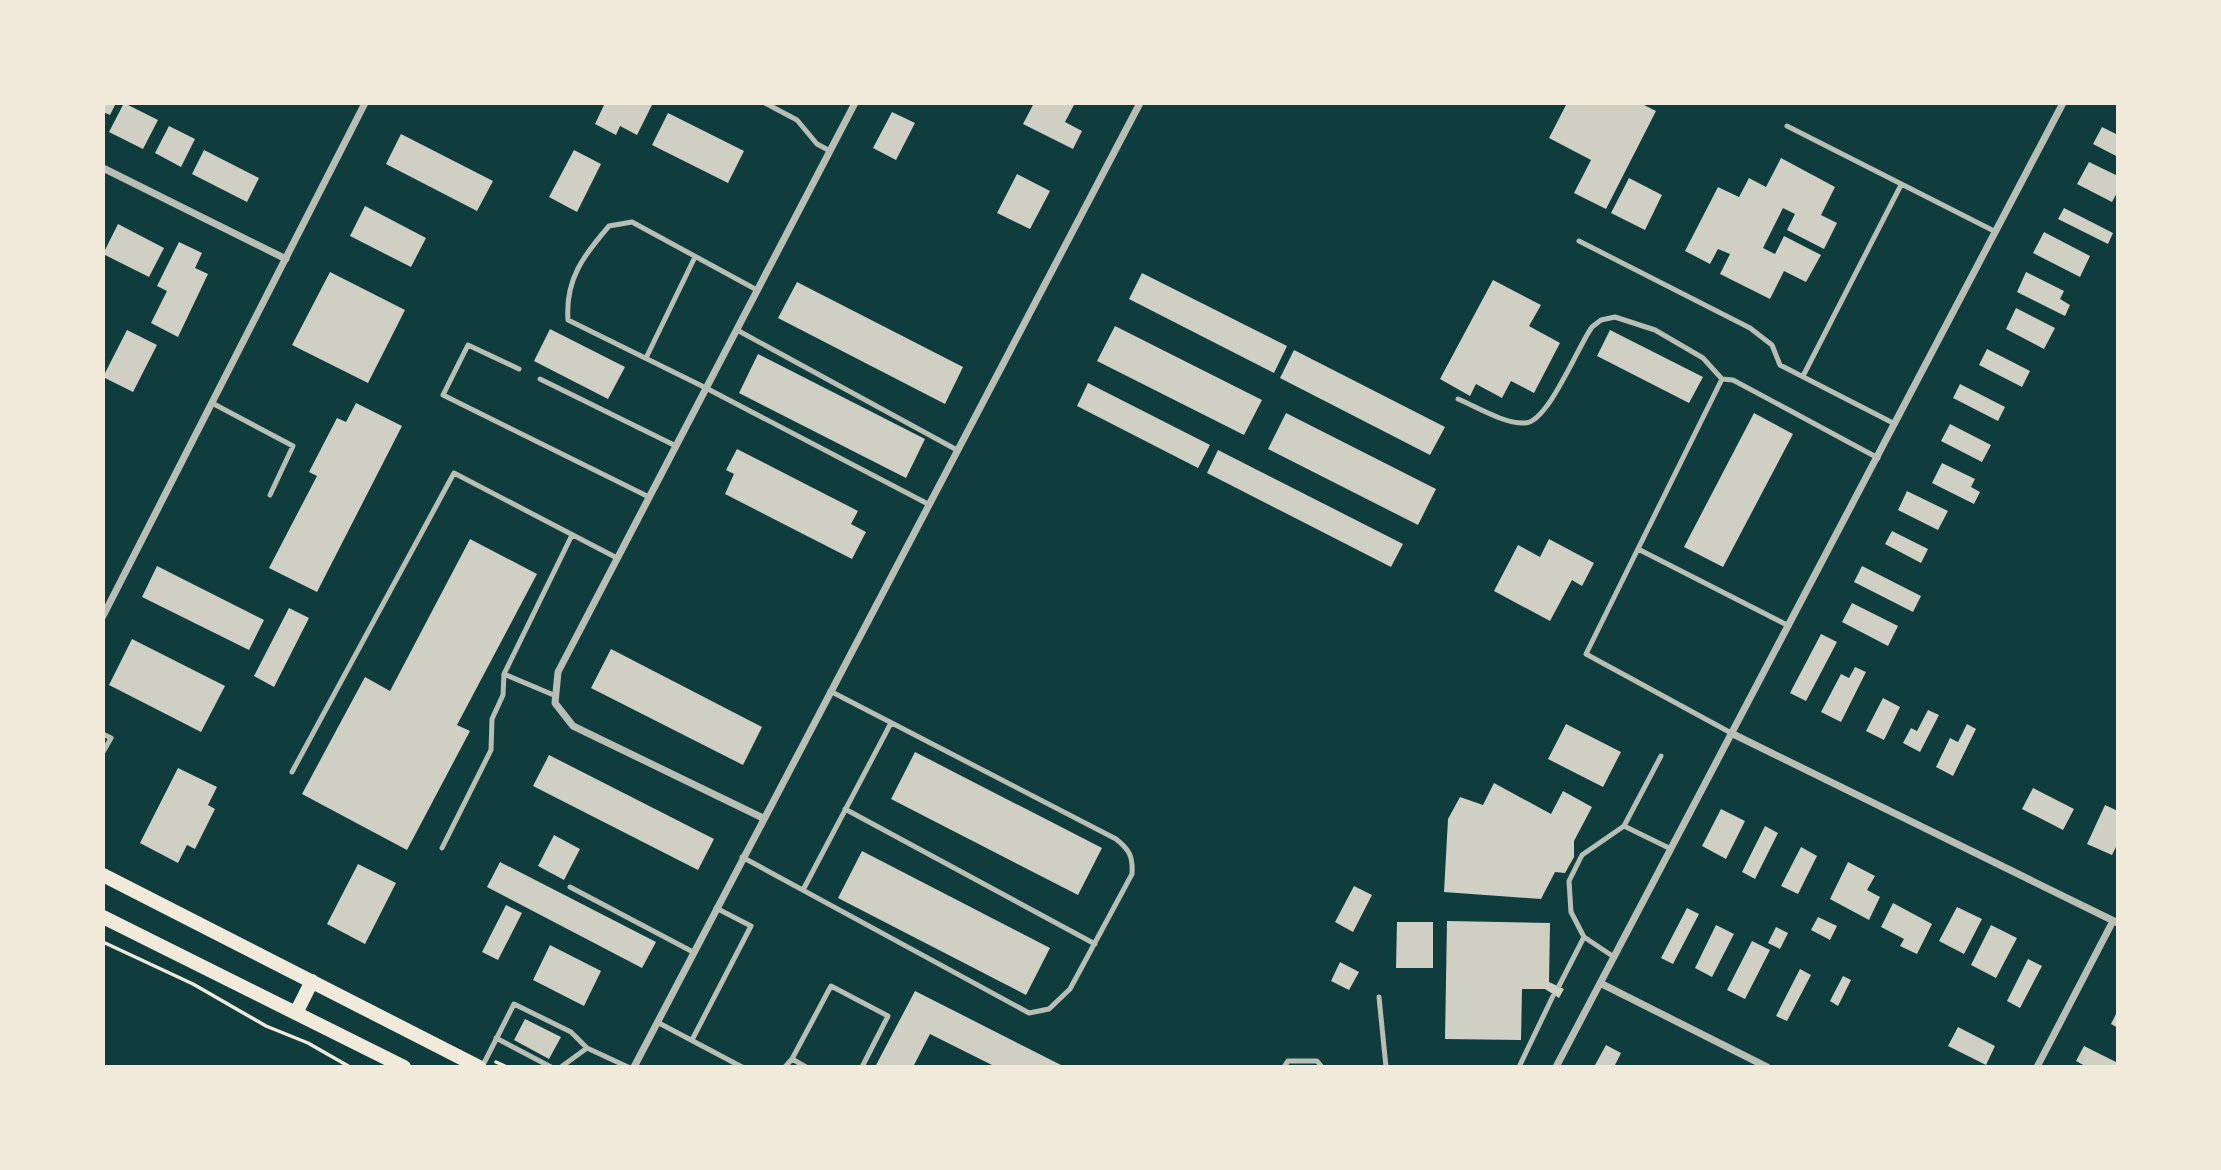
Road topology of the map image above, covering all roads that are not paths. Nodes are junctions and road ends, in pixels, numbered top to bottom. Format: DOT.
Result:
graph roads {
  1 [pos="365,103"];
  2 [pos="765,103"];
  3 [pos="855,103"];
  4 [pos="1140,103"];
  5 [pos="2063,103"];
  6 [pos="1787,127"];
  7 [pos="830,151"];
  8 [pos="103,168"];
  9 [pos="1901,185"];
  10 [pos="1996,232"];
  11 [pos="1579,241"];
  12 [pos="695,257"];
  13 [pos="286,259"];
  14 [pos="757,290"];
  15 [pos="737,330"];
  16 [pos="646,358"];
  17 [pos="519,369"];
  18 [pos="1802,376"];
  19 [pos="540,379"];
  20 [pos="1721,379"];
  21 [pos="706,388"];
  22 [pos="1458,399"];
  23 [pos="212,403"];
  24 [pos="1895,424"];
  25 [pos="676,446"];
  26 [pos="957,450"];
  27 [pos="1878,458"];
  28 [pos="270,495"];
  29 [pos="649,497"];
  30 [pos="928,504"];
  31 [pos="572,536"];
  32 [pos="1638,549"];
  33 [pos="617,558"];
  34 [pos="103,616"];
  35 [pos="1790,626"];
  36 [pos="504,674"];
  37 [pos="830,691"];
  38 [pos="555,696"];
  39 [pos="891,723"];
  40 [pos="103,734"];
  41 [pos="1733,734"];
  42 [pos="103,752"];
  43 [pos="1661,756"];
  44 [pos="292,772"];
  45 [pos="845,810"];
  46 [pos="763,818"];
  47 [pos="1624,827"];
  48 [pos="442,848"];
  49 [pos="1671,849"];
  50 [pos="742,857"];
  51 [pos="103,875"];
  52 [pos="570,887"];
  53 [pos="803,890"];
  54 [pos="716,908"];
  55 [pos="103,917"];
  56 [pos="2115,922"];
  57 [pos="1584,937"];
  58 [pos="1095,944"];
  59 [pos="693,952"];
  60 [pos="1614,957"];
  61 [pos="312,981"];
  62 [pos="1600,983"];
  63 [pos="1559,986"];
  64 [pos="1553,996"];
  65 [pos="1379,997"];
  66 [pos="296,1013"];
  67 [pos="657,1022"];
  68 [pos="496,1038"];
  69 [pos="692,1040"];
  70 [pos="587,1048"];
  71 [pos="792,1059"];
  72 [pos="404,1067"];
  73 [pos="480,1067"];
  74 [pos="551,1067"];
  75 [pos="561,1067"];
  76 [pos="628,1067"];
  77 [pos="634,1067"];
  78 [pos="742,1067"];
  79 [pos="785,1067"];
  80 [pos="806,1067"];
  81 [pos="862,1067"];
  82 [pos="1283,1067"];
  83 [pos="1322,1067"];
  84 [pos="1386,1067"];
  85 [pos="1519,1067"];
  86 [pos="1556,1067"];
  87 [pos="1766,1067"];
  88 [pos="2037,1067"];
  1 -- 13 [label="street"];
  2 -- 7 [label="lane"];
  3 -- 7 [label="street"];
  4 -- 26 [label="street"];
  5 -- 10 [label="street"];
  6 -- 9 [label="lane"];
  7 -- 14 [label="street"];
  8 -- 13 [label="street"];
  9 -- 10 [label="lane"];
  9 -- 18 [label="lane"];
  10 -- 24 [label="street"];
  11 -- 18 [label="lane"];
  12 -- 14 [label="lane"];
  12 -- 16 [label="lane"];
  12 -- 16 [label="lane"];
  13 -- 23 [label="street"];
  14 -- 15 [label="street"];
  15 -- 21 [label="street"];
  15 -- 26 [label="lane"];
  16 -- 21 [label="lane"];
  17 -- 29 [label="lane"];
  18 -- 24 [label="lane"];
  19 -- 25 [label="lane"];
  20 -- 22 [label="lane"];
  20 -- 27 [label="lane"];
  20 -- 32 [label="lane"];
  21 -- 25 [label="street"];
  21 -- 30 [label="lane"];
  23 -- 28 [label="lane"];
  23 -- 34 [label="street"];
  24 -- 27 [label="street"];
  25 -- 29 [label="street"];
  26 -- 30 [label="street"];
  27 -- 35 [label="street"];
  29 -- 33 [label="street"];
  30 -- 37 [label="street"];
  31 -- 33 [label="lane"];
  31 -- 36 [label="lane"];
  31 -- 44 [label="lane"];
  32 -- 35 [label="lane"];
  32 -- 41 [label="lane"];
  33 -- 38 [label="street"];
  35 -- 41 [label="street"];
  36 -- 38 [label="lane"];
  36 -- 48 [label="lane"];
  37 -- 39 [label="lane"];
  37 -- 46 [label="street"];
  38 -- 46 [label="street"];
  39 -- 45 [label="lane"];
  39 -- 58 [label="lane"];
  40 -- 42 [label="lane"];
  41 -- 49 [label="street"];
  41 -- 56 [label="street"];
  43 -- 47 [label="lane"];
  45 -- 53 [label="lane"];
  45 -- 58 [label="lane"];
  46 -- 50 [label="street"];
  47 -- 49 [label="lane"];
  47 -- 57 [label="lane"];
  49 -- 60 [label="street"];
  50 -- 53 [label="lane"];
  50 -- 54 [label="street"];
  51 -- 61 [label="main road"];
  52 -- 59 [label="lane"];
  53 -- 58 [label="lane"];
  54 -- 59 [label="street"];
  54 -- 69 [label="lane"];
  55 -- 66 [label="main road"];
  56 -- 88 [label="street"];
  57 -- 60 [label="lane"];
  57 -- 63 [label="lane"];
  59 -- 67 [label="street"];
  60 -- 62 [label="street"];
  61 -- 66 [label="main road"];
  61 -- 73 [label="main road"];
  62 -- 86 [label="street"];
  62 -- 87 [label="street"];
  64 -- 85 [label="lane"];
  65 -- 84 [label="lane"];
  66 -- 72 [label="main road"];
  67 -- 69 [label="lane"];
  67 -- 77 [label="street"];
  68 -- 70 [label="lane"];
  68 -- 73 [label="lane"];
  68 -- 74 [label="lane"];
  69 -- 78 [label="lane"];
  70 -- 75 [label="lane"];
  70 -- 76 [label="lane"];
  71 -- 79 [label="lane"];
  71 -- 80 [label="lane"];
  71 -- 81 [label="lane"];
  82 -- 83 [label="lane"];
}
